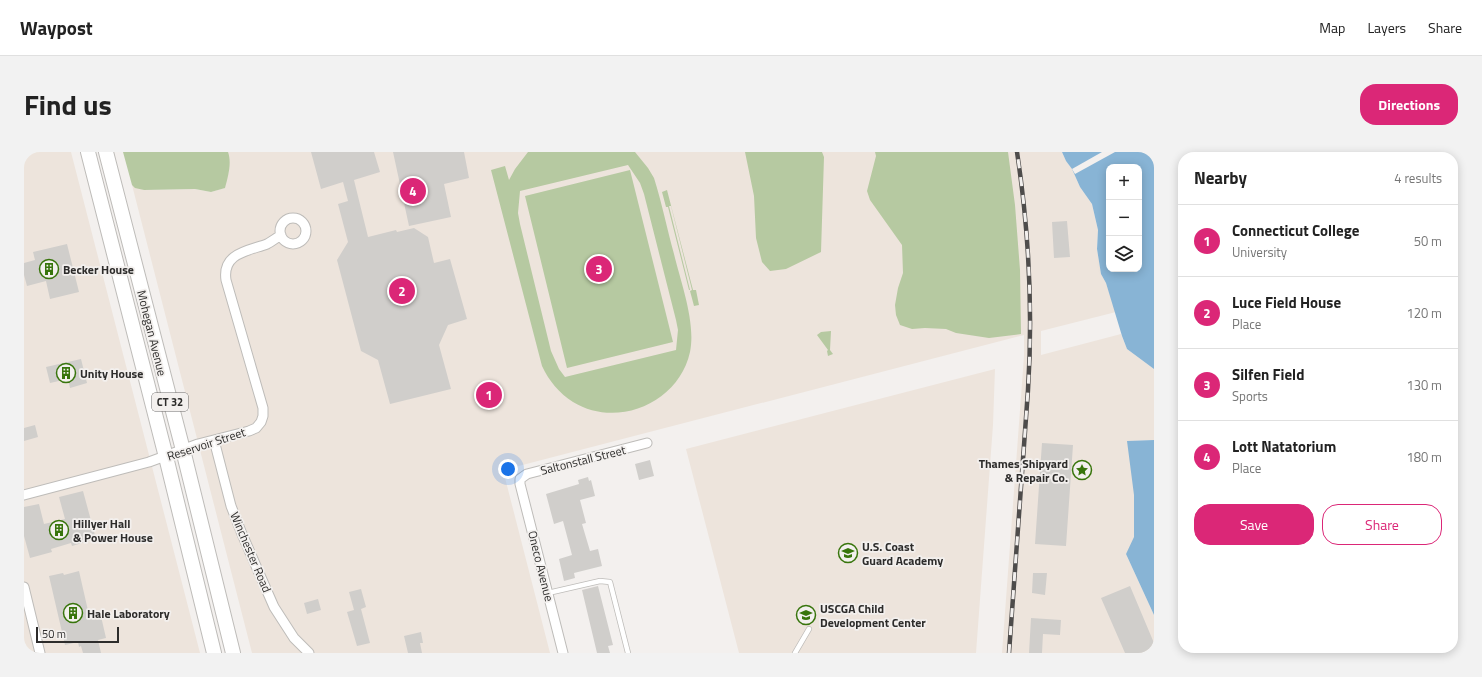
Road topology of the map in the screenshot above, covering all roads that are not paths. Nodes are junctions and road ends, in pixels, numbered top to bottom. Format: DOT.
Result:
graph roads {
  1 [pos="88,152"];
  2 [pos="106,152"];
  3 [pos="280,236"];
  4 [pos="214,440"];
  5 [pos="647,443"];
  6 [pos="183,450"];
  7 [pos="166,457"];
  8 [pos="520,479"];
  9 [pos="24,495"];
  10 [pos="24,587"];
  11 [pos="548,594"];
  12 [pos="809,629"];
  13 [pos="40,653"];
  14 [pos="214,653"];
  15 [pos="234,653"];
  16 [pos="309,653"];
  17 [pos="563,653"];
  18 [pos="628,653"];
  19 [pos="795,653"];
  1 -- 7 [label="highway, Mohegan Avenue / CT 32"];
  2 -- 6 [label="highway, Mohegan Avenue / CT 32"];
  3 -- 4 [label="street, Reservoir Street"];
  4 -- 6 [label="street, Reservoir Street"];
  4 -- 16 [label="street, Winchester Road"];
  5 -- 8 [label="street, Saltonstall Street"];
  6 -- 7 [label="street, Reservoir Street"];
  6 -- 15 [label="highway, Mohegan Avenue / CT 32"];
  7 -- 9 [label="street, Reservoir Street"];
  7 -- 14 [label="highway, Mohegan Avenue / CT 32"];
  8 -- 11 [label="street, Oneco Avenue"];
  10 -- 13 [label="street"];
  11 -- 17 [label="street, Oneco Avenue"];
  11 -- 18 [label="lane"];
  12 -- 19 [label="lane"];
}
